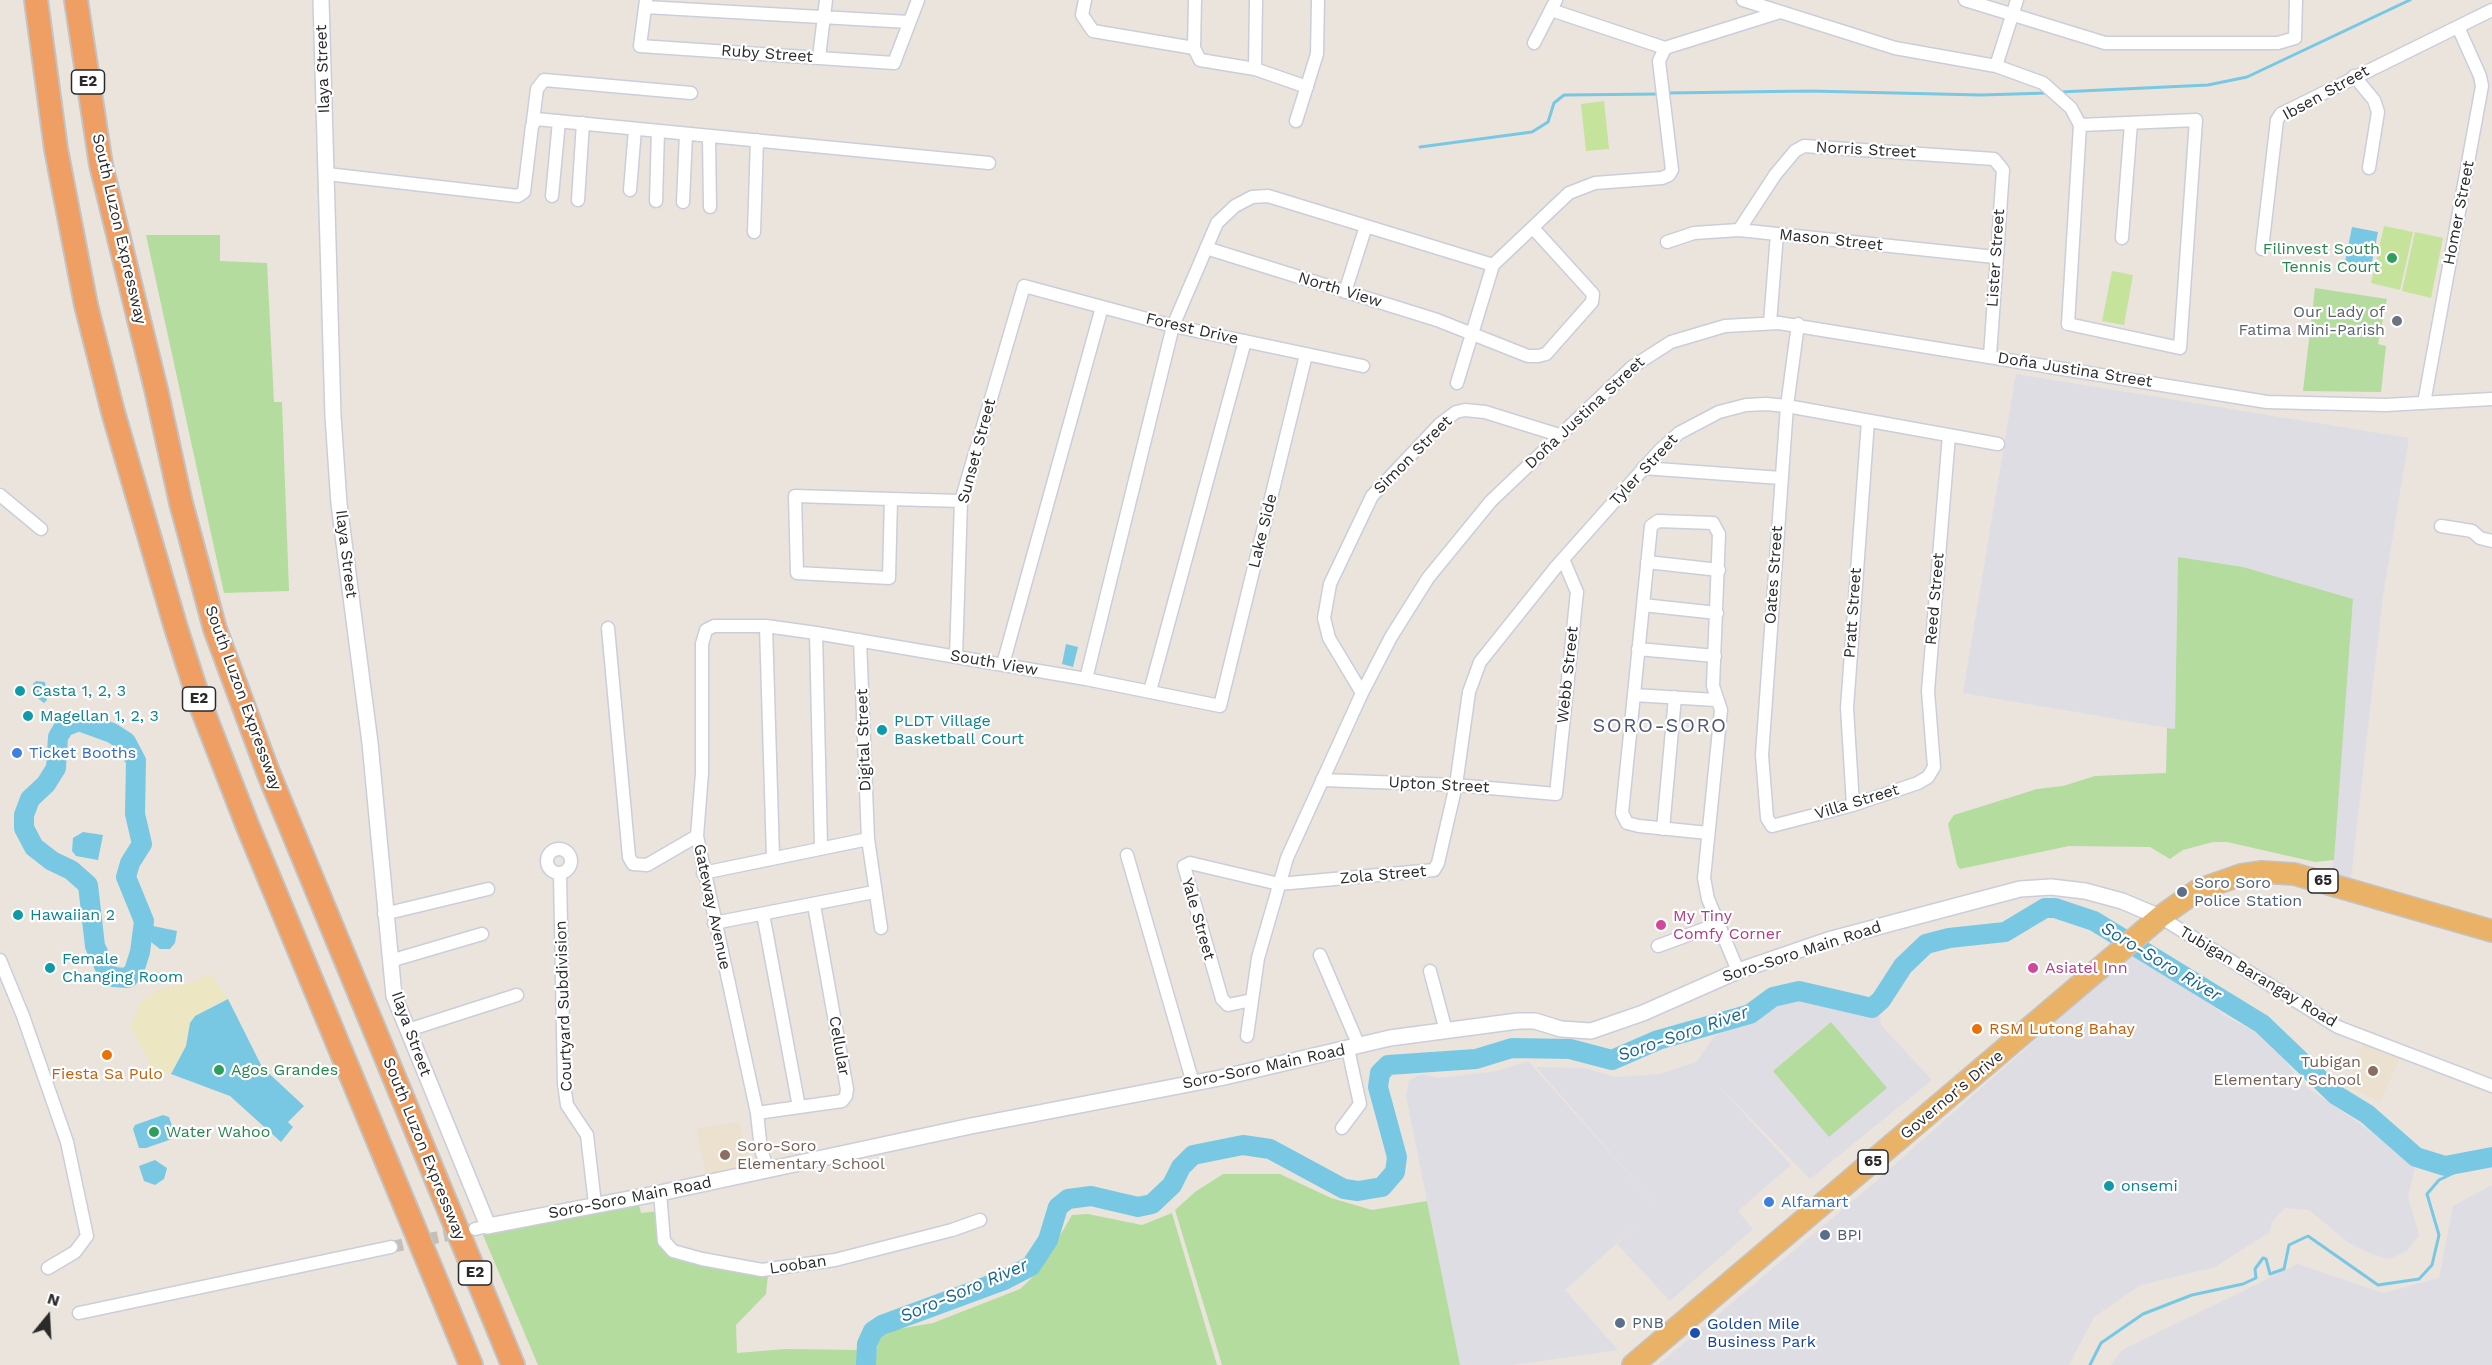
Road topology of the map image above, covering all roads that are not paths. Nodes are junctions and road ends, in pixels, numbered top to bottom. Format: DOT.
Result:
graph roads {
  1 [pos="36,0"];
  2 [pos="76,0"];
  3 [pos="321,0"];
  4 [pos="826,0"];
  5 [pos="918,0"];
  6 [pos="1085,0"];
  7 [pos="1195,0"];
  8 [pos="1256,0"];
  9 [pos="1318,0"];
  10 [pos="1743,0"];
  11 [pos="1965,0"];
  12 [pos="2018,0"];
  13 [pos="2296,0"];
  14 [pos="646,3"];
  15 [pos="1553,5"];
  16 [pos="2492,10"];
  17 [pos="1780,12"];
  18 [pos="2013,15"];
  19 [pos="824,17"];
  20 [pos="909,22"];
  21 [pos="2458,27"];
  22 [pos="1534,43"];
  23 [pos="1194,48"];
  24 [pos="1665,48"];
  25 [pos="819,57"];
  26 [pos="1996,66"];
  27 [pos="1255,69"];
  28 [pos="2354,76"];
  29 [pos="1307,87"];
  30 [pos="691,93"];
  31 [pos="533,121"];
  32 [pos="559,121"];
  33 [pos="1296,121"];
  34 [pos="583,123"];
  35 [pos="2131,123"];
  36 [pos="2080,125"];
  37 [pos="635,129"];
  38 [pos="658,130"];
  39 [pos="686,134"];
  40 [pos="709,137"];
  41 [pos="757,140"];
  42 [pos="1998,162"];
  43 [pos="989,163"];
  44 [pos="2369,168"];
  45 [pos="327,174"];
  46 [pos="630,190"];
  47 [pos="552,196"];
  48 [pos="578,200"];
  49 [pos="656,201"];
  50 [pos="683,202"];
  51 [pos="710,207"];
  52 [pos="1366,226"];
  53 [pos="1533,228"];
  54 [pos="1740,230"];
  55 [pos="754,232"];
  56 [pos="1777,234"];
  57 [pos="2122,238"];
  58 [pos="1667,242"];
  59 [pos="1206,248"];
  60 [pos="2262,249"];
  61 [pos="1995,257"];
  62 [pos="1493,265"];
  63 [pos="1023,286"];
  64 [pos="1345,292"];
  65 [pos="1102,307"];
  66 [pos="1770,323"];
  67 [pos="1798,324"];
  68 [pos="1173,326"];
  69 [pos="1472,334"];
  70 [pos="1245,341"];
  71 [pos="1306,355"];
  72 [pos="1990,356"];
  73 [pos="1363,366"];
  74 [pos="1457,383"];
  75 [pos="2492,399"];
  76 [pos="2424,403"];
  77 [pos="1786,406"];
  78 [pos="1868,421"];
  79 [pos="1559,435"];
  80 [pos="1949,435"];
  81 [pos="1998,444"];
  82 [pos="1644,468"];
  83 [pos="1781,478"];
  84 [pos="0,495"];
  85 [pos="891,499"];
  86 [pos="961,501"];
  87 [pos="2441,526"];
  88 [pos="41,529"];
  89 [pos="2492,541"];
  90 [pos="1563,559"];
  91 [pos="1647,562"];
  92 [pos="1719,570"];
  93 [pos="1642,604"];
  94 [pos="1717,613"];
  95 [pos="766,626"];
  96 [pos="608,628"];
  97 [pos="816,633"];
  98 [pos="860,640"];
  99 [pos="1638,649"];
  100 [pos="1714,656"];
  101 [pos="956,657"];
  102 [pos="1003,664"];
  103 [pos="1086,679"];
  104 [pos="1149,691"];
  105 [pos="1362,693"];
  106 [pos="1634,695"];
  107 [pos="1675,697"];
  108 [pos="1716,700"];
  109 [pos="1220,706"];
  110 [pos="1935,763"];
  111 [pos="1322,780"];
  112 [pos="1456,785"];
  113 [pos="1556,794"];
  114 [pos="1853,805"];
  115 [pos="1770,824"];
  116 [pos="1664,829"];
  117 [pos="1708,833"];
  118 [pos="697,836"];
  119 [pos="868,839"];
  120 [pos="821,847"];
  121 [pos="1128,855"];
  122 [pos="773,857"];
  123 [pos="703,873"];
  124 [pos="560,874"];
  125 [pos="1279,884"];
  126 [pos="488,890"];
  127 [pos="874,892"];
  128 [pos="814,905"];
  129 [pos="384,914"];
  130 [pos="763,914"];
  131 [pos="2155,921"];
  132 [pos="714,923"];
  133 [pos="1718,924"];
  134 [pos="881,928"];
  135 [pos="2492,931"];
  136 [pos="482,934"];
  137 [pos="1658,946"];
  138 [pos="1320,955"];
  139 [pos="0,960"];
  140 [pos="390,961"];
  141 [pos="1430,971"];
  142 [pos="1738,971"];
  143 [pos="518,995"];
  144 [pos="1252,1000"];
  145 [pos="408,1030"];
  146 [pos="1446,1031"];
  147 [pos="1247,1036"];
  148 [pos="1354,1047"];
  149 [pos="1193,1083"];
  150 [pos="2492,1086"];
  151 [pos="435,1099"];
  152 [pos="799,1107"];
  153 [pos="757,1113"];
  154 [pos="1342,1128"];
  155 [pos="768,1170"];
  156 [pos="660,1193"];
  157 [pos="595,1204"];
  158 [pos="980,1220"];
  159 [pos="391,1247"];
  160 [pos="48,1268"];
  161 [pos="79,1313"];
  162 [pos="471,1365"];
  163 [pos="513,1365"];
  164 [pos="1633,1365"];
  1 -- 162 [label="highway, E2"];
  2 -- 163 [label="highway, South Luzon Expressway / E2"];
  3 -- 45 [label="street, Ilaya Street"];
  4 -- 19 [label="street"];
  5 -- 20 [label="street"];
  6 -- 23 [label="street"];
  7 -- 23 [label="street"];
  8 -- 27 [label="street"];
  9 -- 29 [label="street"];
  10 -- 17 [label="street"];
  11 -- 18 [label="street"];
  12 -- 18 [label="street"];
  13 -- 18 [label="street"];
  14 -- 19 [label="street"];
  14 -- 25 [label="street, Ruby Street"];
  15 -- 22 [label="street"];
  15 -- 24 [label="street"];
  16 -- 21 [label="street, Ibsen Street"];
  17 -- 24 [label="street"];
  17 -- 26 [label="street"];
  18 -- 26 [label="street"];
  19 -- 20 [label="street"];
  19 -- 25 [label="street"];
  20 -- 25 [label="street, Ruby Street"];
  21 -- 28 [label="street, Ibsen Street"];
  21 -- 76 [label="street, Homer Street"];
  23 -- 27 [label="street"];
  24 -- 53 [label="street"];
  26 -- 36 [label="street"];
  27 -- 29 [label="street"];
  28 -- 44 [label="street"];
  28 -- 60 [label="street, Ibsen Street"];
  29 -- 33 [label="street"];
  30 -- 31 [label="street"];
  31 -- 32 [label="street"];
  31 -- 45 [label="street"];
  32 -- 34 [label="street"];
  32 -- 47 [label="street"];
  34 -- 37 [label="street"];
  34 -- 48 [label="street"];
  35 -- 36 [label="street"];
  35 -- 36 [label="street"];
  35 -- 57 [label="street"];
  37 -- 38 [label="street"];
  37 -- 46 [label="street"];
  38 -- 39 [label="street"];
  38 -- 49 [label="street"];
  39 -- 40 [label="street"];
  39 -- 50 [label="street"];
  40 -- 41 [label="street"];
  40 -- 51 [label="street"];
  41 -- 43 [label="street"];
  41 -- 55 [label="street"];
  42 -- 54 [label="street, Norris Street"];
  42 -- 61 [label="street, Lister Street"];
  45 -- 129 [label="street, Ilaya Street"];
  52 -- 59 [label="street"];
  52 -- 62 [label="street"];
  52 -- 64 [label="street"];
  53 -- 62 [label="street"];
  53 -- 69 [label="street, North View"];
  54 -- 56 [label="street, Mason Street"];
  54 -- 58 [label="street, Mason Street"];
  56 -- 61 [label="street, Mason Street"];
  56 -- 66 [label="street"];
  59 -- 64 [label="street, North View"];
  59 -- 68 [label="street"];
  61 -- 72 [label="street, Lister Street"];
  62 -- 69 [label="street"];
  63 -- 65 [label="street, Forest Drive"];
  63 -- 86 [label="street, Sunset Street"];
  64 -- 69 [label="street, North View"];
  65 -- 68 [label="street, Forest Drive"];
  65 -- 102 [label="street"];
  66 -- 67 [label="street, Doña Justina Street"];
  66 -- 79 [label="street, Doña Justina Street"];
  67 -- 72 [label="street, Doña Justina Street"];
  67 -- 77 [label="street, Oates Street"];
  68 -- 70 [label="street, Forest Drive"];
  68 -- 103 [label="street"];
  69 -- 74 [label="street"];
  70 -- 71 [label="street, Forest Drive"];
  70 -- 104 [label="street"];
  71 -- 73 [label="street, Forest Drive"];
  71 -- 109 [label="street, Lake Side"];
  72 -- 76 [label="street, Doña Justina Street"];
  75 -- 76 [label="street, Doña Justina Street"];
  77 -- 78 [label="street, Tyler Street"];
  77 -- 82 [label="street, Tyler Street"];
  77 -- 83 [label="street, Oates Street"];
  78 -- 80 [label="street, Tyler Street"];
  78 -- 114 [label="street, Pratt Street"];
  79 -- 105 [label="street, Doña Justina Street"];
  79 -- 105 [label="street, Simon Street"];
  80 -- 81 [label="street, Tyler Street"];
  80 -- 110 [label="street, Reed Street"];
  82 -- 83 [label="street"];
  82 -- 90 [label="street, Tyler Street"];
  83 -- 115 [label="street, Oates Street"];
  84 -- 88 [label="street"];
  85 -- 85 [label="street"];
  85 -- 86 [label="street"];
  86 -- 101 [label="street, Sunset Street"];
  87 -- 89 [label="street"];
  90 -- 112 [label="street, Tyler Street"];
  90 -- 113 [label="street, Webb Street"];
  91 -- 92 [label="street"];
  91 -- 92 [label="street"];
  91 -- 93 [label="street"];
  92 -- 94 [label="street"];
  93 -- 94 [label="street"];
  93 -- 99 [label="street"];
  94 -- 100 [label="street"];
  95 -- 97 [label="street, South View"];
  95 -- 118 [label="street, Gateway Avenue"];
  95 -- 122 [label="street"];
  96 -- 118 [label="street"];
  97 -- 98 [label="street, South View"];
  97 -- 120 [label="street"];
  98 -- 101 [label="street, South View"];
  98 -- 119 [label="street, Digital Street"];
  99 -- 100 [label="street"];
  99 -- 106 [label="street"];
  100 -- 108 [label="street"];
  101 -- 102 [label="street, South View"];
  102 -- 103 [label="street, South View"];
  103 -- 104 [label="street, South View"];
  104 -- 109 [label="street, South View"];
  105 -- 111 [label="street, Doña Justina Street"];
  106 -- 107 [label="street"];
  106 -- 116 [label="street"];
  107 -- 108 [label="street"];
  107 -- 116 [label="street"];
  108 -- 117 [label="street"];
  110 -- 114 [label="street, Villa Street"];
  111 -- 112 [label="street, Upton Street"];
  111 -- 125 [label="street, Doña Justina Street"];
  112 -- 113 [label="street, Upton Street"];
  112 -- 125 [label="street, Zola Street"];
  114 -- 115 [label="street, Villa Street"];
  116 -- 117 [label="street"];
  117 -- 133 [label="street"];
  118 -- 123 [label="street, Gateway Avenue"];
  119 -- 120 [label="street"];
  119 -- 127 [label="street, Digital Street"];
  120 -- 122 [label="street"];
  121 -- 149 [label="street"];
  122 -- 123 [label="street"];
  123 -- 132 [label="street, Gateway Avenue"];
  124 -- 157 [label="street, Courtyard Subdivision"];
  125 -- 144 [label="street, Doña Justina Street"];
  125 -- 144 [label="street, Yale Street"];
  126 -- 129 [label="street"];
  127 -- 128 [label="street"];
  127 -- 134 [label="street, Digital Street"];
  128 -- 130 [label="street"];
  128 -- 152 [label="street, Cellular"];
  129 -- 140 [label="street, Ilaya Street"];
  130 -- 132 [label="street"];
  130 -- 152 [label="street"];
  131 -- 135 [label="highway, 65"];
  131 -- 142 [label="street, Soro-Soro Main Road"];
  131 -- 150 [label="street, Tubigan Barangay Road"];
  131 -- 164 [label="highway, Governor's Drive / 65"];
  132 -- 153 [label="street, Gateway Avenue"];
  133 -- 137 [label="street"];
  133 -- 142 [label="street"];
  136 -- 140 [label="street"];
  138 -- 148 [label="street"];
  139 -- 160 [label="street"];
  140 -- 145 [label="street, Ilaya Street"];
  141 -- 146 [label="street"];
  142 -- 146 [label="street, Soro-Soro Main Road"];
  143 -- 145 [label="street"];
  144 -- 147 [label="street, Doña Justina Street"];
  145 -- 151 [label="street, Ilaya Street"];
  146 -- 148 [label="street, Soro-Soro Main Road"];
  148 -- 149 [label="street, Soro-Soro Main Road"];
  148 -- 154 [label="street"];
  149 -- 155 [label="street, Soro-Soro Main Road"];
  151 -- 157 [label="street, Soro-Soro Main Road"];
  152 -- 153 [label="street, Cellular"];
  153 -- 155 [label="street, Gateway Avenue"];
  155 -- 156 [label="street, Soro-Soro Main Road"];
  156 -- 157 [label="street, Soro-Soro Main Road"];
  156 -- 158 [label="street, Looban"];
  159 -- 161 [label="street"];
}
